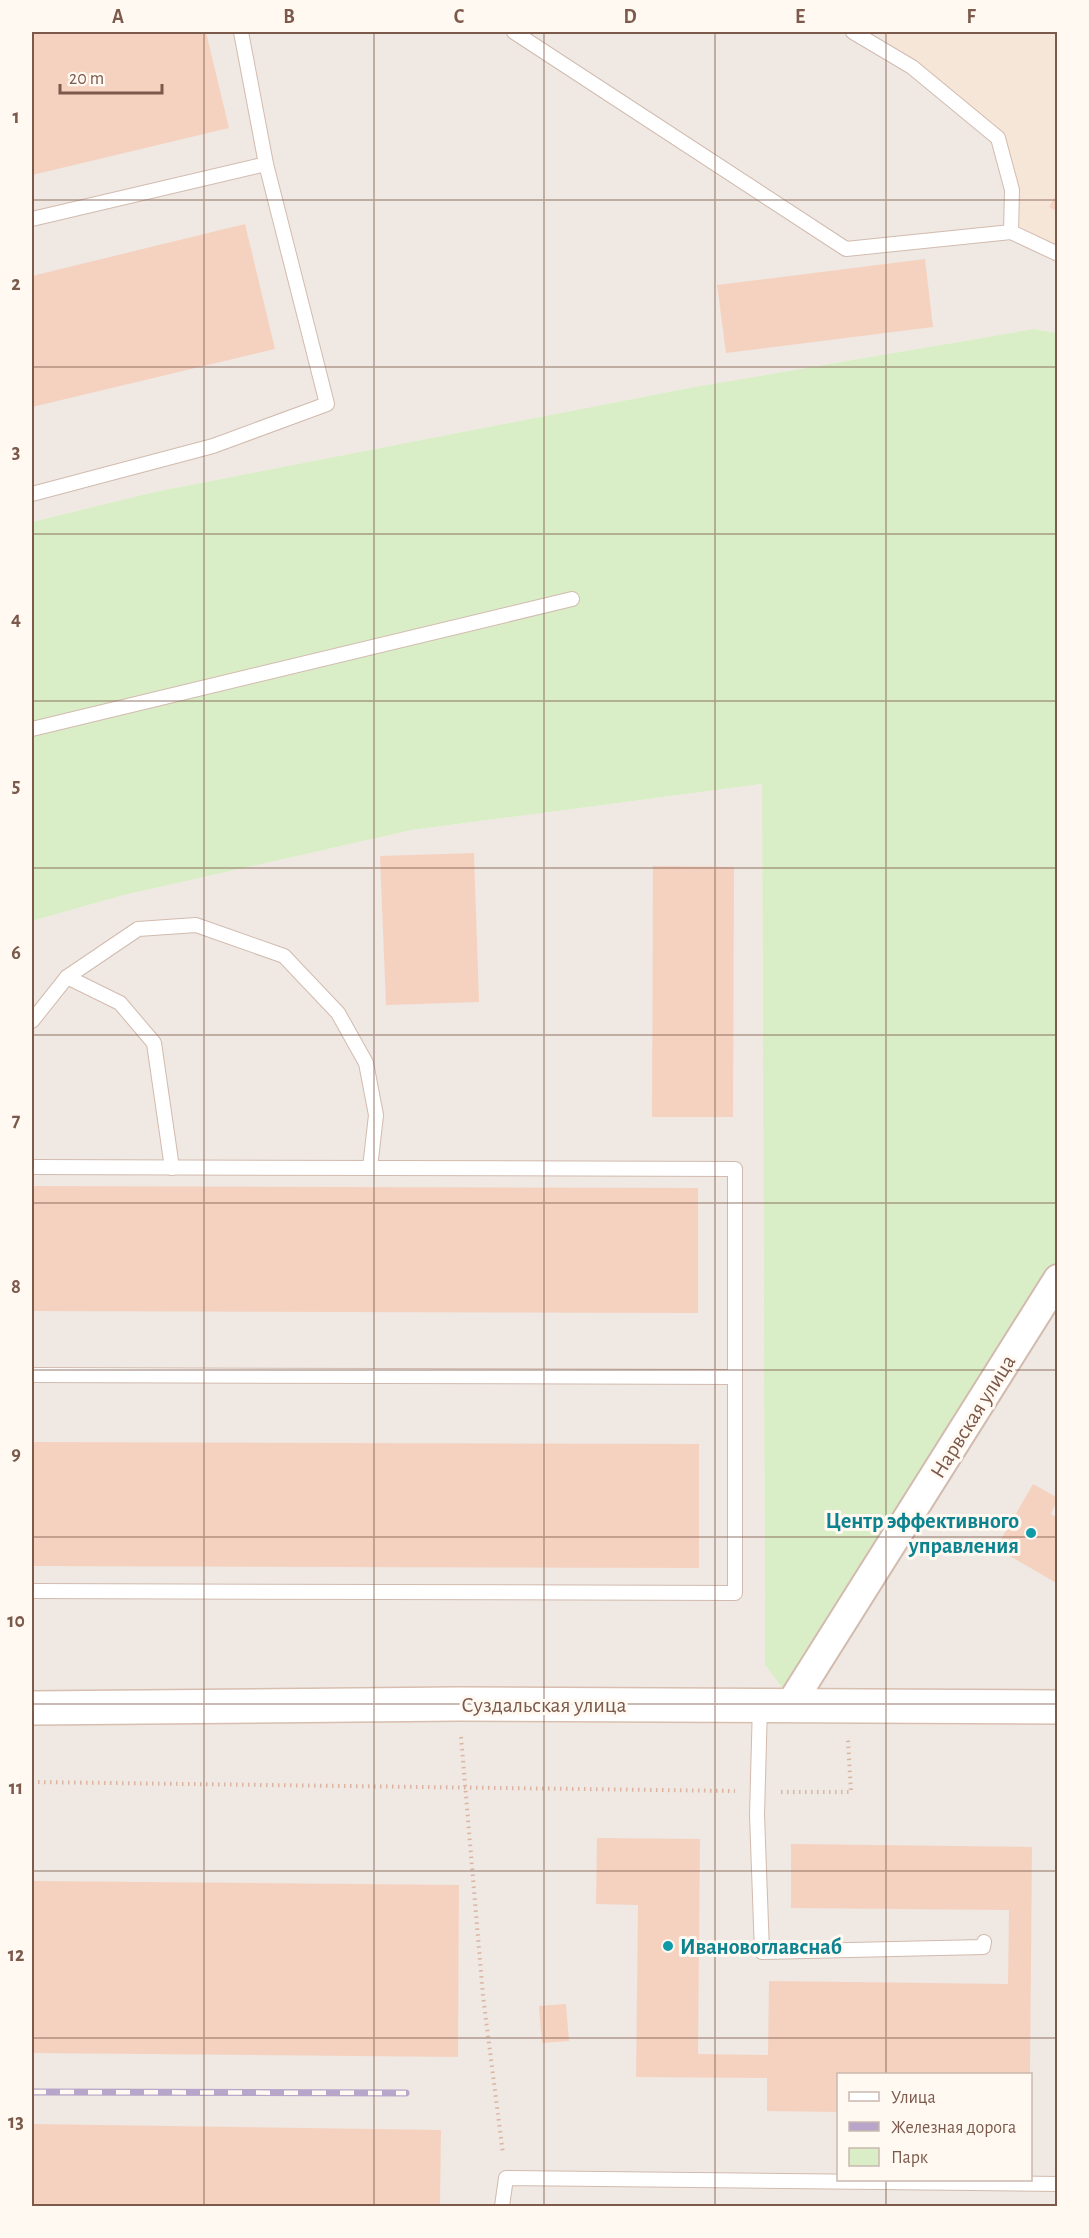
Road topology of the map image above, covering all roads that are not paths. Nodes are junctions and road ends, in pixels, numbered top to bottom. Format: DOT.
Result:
graph roads {
  1 [pos="241,32"];
  2 [pos="514,32"];
  3 [pos="854,32"];
  4 [pos="266,164"];
  5 [pos="32,219"];
  6 [pos="1011,232"];
  7 [pos="1058,254"];
  8 [pos="32,494"];
  9 [pos="572,599"];
  10 [pos="32,729"];
  11 [pos="68,977"];
  12 [pos="32,1021"];
  13 [pos="32,1167"];
  14 [pos="172,1168"];
  15 [pos="370,1168"];
  16 [pos="1058,1279"];
  17 [pos="32,1375"];
  18 [pos="735,1377"];
  19 [pos="32,1591"];
  20 [pos="775,1705"];
  21 [pos="1058,1707"];
  22 [pos="32,1708"];
  23 [pos="984,1942"];
  24 [pos="1058,2184"];
  25 [pos="502,2206"];
  1 -- 4 [label="lane"];
  2 -- 6 [label="lane"];
  3 -- 6 [label="lane"];
  4 -- 5 [label="lane"];
  4 -- 8 [label="lane"];
  6 -- 7 [label="lane"];
  9 -- 10 [label="lane"];
  11 -- 12 [label="lane"];
  11 -- 14 [label="lane"];
  11 -- 15 [label="lane"];
  13 -- 14 [label="lane"];
  14 -- 15 [label="lane"];
  15 -- 18 [label="lane"];
  16 -- 20 [label="street, Нарвская улица"];
  17 -- 18 [label="lane"];
  18 -- 19 [label="lane"];
  20 -- 21 [label="main road, Суздальская улица"];
  20 -- 22 [label="main road, Суздальская улица"];
  20 -- 23 [label="lane"];
  24 -- 25 [label="lane"];
}
